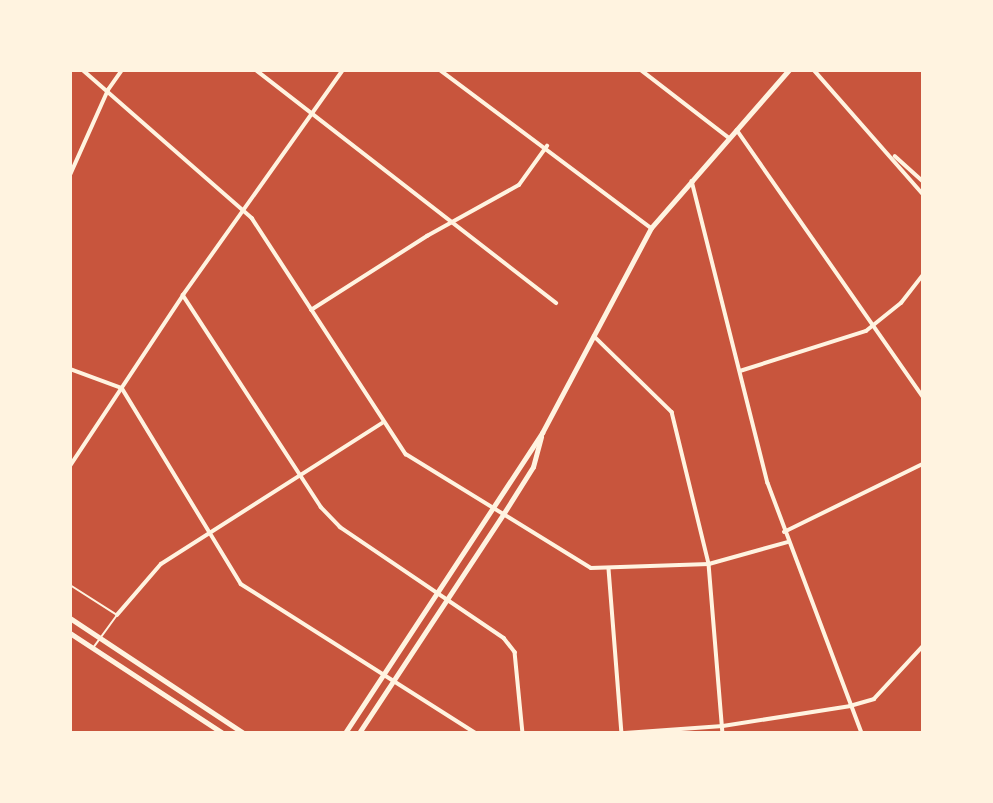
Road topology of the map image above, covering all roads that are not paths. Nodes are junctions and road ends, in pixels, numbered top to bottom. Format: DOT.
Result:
graph roads {
  1 [pos="83,70"];
  2 [pos="122,70"];
  3 [pos="256,70"];
  4 [pos="343,70"];
  5 [pos="440,70"];
  6 [pos="641,70"];
  7 [pos="789,70"];
  8 [pos="814,70"];
  9 [pos="108,90"];
  10 [pos="312,112"];
  11 [pos="736,129"];
  12 [pos="728,137"];
  13 [pos="547,146"];
  14 [pos="885,148"];
  15 [pos="70,175"];
  16 [pos="692,181"];
  17 [pos="923,181"];
  18 [pos="923,194"];
  19 [pos="244,210"];
  20 [pos="456,223"];
  21 [pos="651,228"];
  22 [pos="923,275"];
  23 [pos="183,295"];
  24 [pos="556,303"];
  25 [pos="310,310"];
  26 [pos="873,327"];
  27 [pos="592,334"];
  28 [pos="70,369"];
  29 [pos="740,371"];
  30 [pos="122,388"];
  31 [pos="923,397"];
  32 [pos="382,423"];
  33 [pos="542,433"];
  34 [pos="923,464"];
  35 [pos="70,466"];
  36 [pos="296,476"];
  37 [pos="494,507"];
  38 [pos="505,513"];
  39 [pos="208,531"];
  40 [pos="784,532"];
  41 [pos="788,542"];
  42 [pos="709,564"];
  43 [pos="609,569"];
  44 [pos="70,585"];
  45 [pos="438,590"];
  46 [pos="448,597"];
  47 [pos="117,615"];
  48 [pos="70,618"];
  49 [pos="70,633"];
  50 [pos="101,638"];
  51 [pos="923,646"];
  52 [pos="93,648"];
  53 [pos="384,674"];
  54 [pos="394,680"];
  55 [pos="850,706"];
  56 [pos="723,726"];
  57 [pos="223,733"];
  58 [pos="244,733"];
  59 [pos="345,733"];
  60 [pos="359,733"];
  61 [pos="476,733"];
  62 [pos="523,733"];
  63 [pos="624,733"];
  64 [pos="723,733"];
  65 [pos="862,733"];
  1 -- 9 [label="street"];
  2 -- 9 [label="street"];
  3 -- 10 [label="street"];
  4 -- 10 [label="street"];
  5 -- 13 [label="street"];
  6 -- 12 [label="street"];
  7 -- 11 [label="main road"];
  8 -- 14 [label="street"];
  9 -- 15 [label="street"];
  9 -- 19 [label="street"];
  10 -- 19 [label="street"];
  10 -- 20 [label="street"];
  11 -- 12 [label="main road"];
  11 -- 26 [label="street"];
  12 -- 16 [label="main road"];
  13 -- 20 [label="street"];
  13 -- 21 [label="street"];
  14 -- 17 [label="street"];
  14 -- 18 [label="street"];
  16 -- 21 [label="main road"];
  16 -- 29 [label="street"];
  19 -- 23 [label="street"];
  19 -- 25 [label="street"];
  20 -- 24 [label="street"];
  20 -- 25 [label="street"];
  21 -- 27 [label="main road"];
  22 -- 26 [label="street"];
  23 -- 30 [label="street"];
  23 -- 36 [label="street"];
  25 -- 32 [label="street"];
  26 -- 29 [label="street"];
  26 -- 31 [label="street"];
  27 -- 33 [label="main road"];
  27 -- 42 [label="street"];
  28 -- 30 [label="street"];
  29 -- 40 [label="street"];
  30 -- 35 [label="street"];
  30 -- 39 [label="street"];
  32 -- 36 [label="street"];
  32 -- 37 [label="street"];
  33 -- 37 [label="main road"];
  33 -- 38 [label="main road"];
  34 -- 40 [label="street"];
  36 -- 39 [label="street"];
  36 -- 45 [label="street"];
  37 -- 38 [label="street"];
  37 -- 45 [label="main road"];
  38 -- 43 [label="street"];
  38 -- 46 [label="main road"];
  39 -- 47 [label="street"];
  39 -- 53 [label="street"];
  40 -- 41 [label="street"];
  41 -- 42 [label="street"];
  41 -- 55 [label="street"];
  42 -- 43 [label="street"];
  42 -- 56 [label="street"];
  43 -- 63 [label="street"];
  44 -- 47 [label="lane"];
  45 -- 46 [label="street"];
  45 -- 53 [label="main road"];
  46 -- 54 [label="main road"];
  46 -- 62 [label="street"];
  47 -- 50 [label="lane"];
  48 -- 50 [label="main road"];
  49 -- 52 [label="main road"];
  50 -- 52 [label="lane"];
  50 -- 58 [label="main road"];
  51 -- 55 [label="street"];
  52 -- 57 [label="main road"];
  53 -- 54 [label="street"];
  53 -- 59 [label="main road"];
  54 -- 60 [label="main road"];
  54 -- 61 [label="street"];
  55 -- 56 [label="street"];
  55 -- 65 [label="street"];
  56 -- 63 [label="street"];
  56 -- 64 [label="street"];
}
